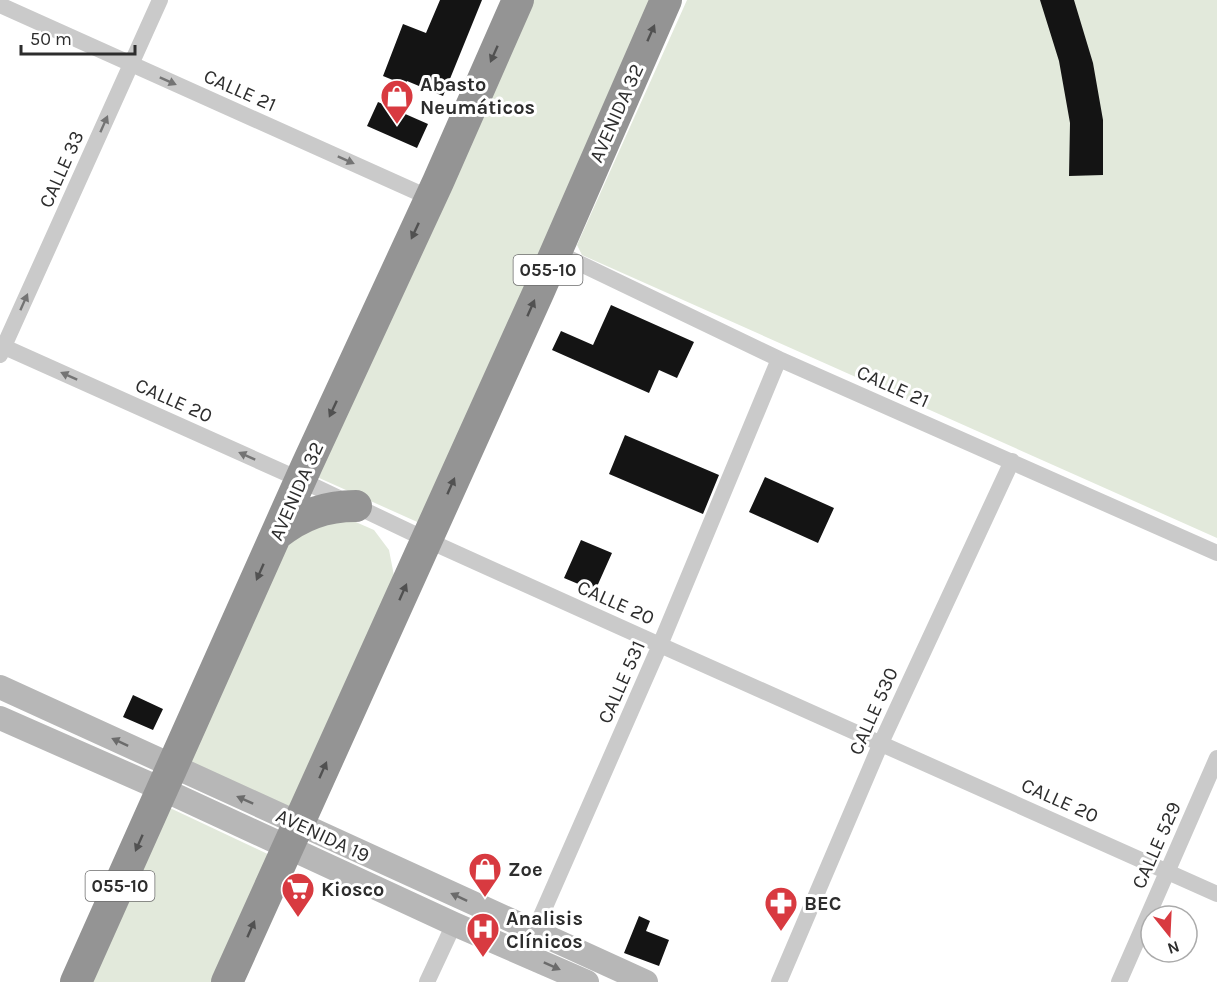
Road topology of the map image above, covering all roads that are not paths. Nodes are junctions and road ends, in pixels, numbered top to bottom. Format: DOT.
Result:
graph roads {
  1 [pos="160,0"];
  2 [pos="518,0"];
  3 [pos="666,0"];
  4 [pos="0,5"];
  5 [pos="131,64"];
  6 [pos="430,198"];
  7 [pos="556,252"];
  8 [pos="1,349"];
  9 [pos="780,359"];
  10 [pos="1012,461"];
  11 [pos="301,480"];
  12 [pos="356,506"];
  13 [pos="277,534"];
  14 [pos="427,540"];
  15 [pos="1217,553"];
  16 [pos="660,645"];
  17 [pos="0,687"];
  18 [pos="0,718"];
  19 [pos="881,744"];
  20 [pos="1217,758"];
  21 [pos="168,778"];
  22 [pos="293,835"];
  23 [pos="1168,872"];
  24 [pos="1217,894"];
  25 [pos="454,924"];
  26 [pos="534,932"];
  27 [pos="522,953"];
  28 [pos="76,982"];
  29 [pos="227,982"];
  30 [pos="427,982"];
  31 [pos="587,982"];
  32 [pos="646,982"];
  33 [pos="779,982"];
  34 [pos="1119,982"];
  1 -- 5 [label="street, CALLE 33"];
  2 -- 6 [label="highway, AVENIDA 32 / 055-10, one-way"];
  7 -- 3 [label="highway, AVENIDA 32 / 055-10, one-way"];
  4 -- 5 [label="street, CALLE 21"];
  5 -- 6 [label="street, CALLE 21, one-way"];
  8 -- 5 [label="street, CALLE 33, one-way"];
  6 -- 11 [label="highway, AVENIDA 32 / 055-10, one-way"];
  7 -- 9 [label="street, CALLE 21"];
  14 -- 7 [label="highway, AVENIDA 32 / 055-10, one-way"];
  11 -- 8 [label="street, CALLE 20, one-way"];
  9 -- 10 [label="street, CALLE 21"];
  9 -- 16 [label="street, CALLE 531"];
  10 -- 15 [label="street, CALLE 21"];
  10 -- 19 [label="street, CALLE 530"];
  11 -- 12 [label="street, CALLE 20"];
  11 -- 13 [label="highway, AVENIDA 32 / 055-10"];
  12 -- 13 [label="highway"];
  12 -- 14 [label="street, CALLE 20"];
  13 -- 21 [label="highway, AVENIDA 32 / 055-10, one-way"];
  14 -- 16 [label="street, CALLE 20"];
  22 -- 14 [label="highway, AVENIDA 32 / 055-10, one-way"];
  16 -- 19 [label="street, CALLE 20"];
  16 -- 26 [label="street, CALLE 531"];
  21 -- 17 [label="main road, AVENIDA 19, one-way"];
  18 -- 21 [label="main road, AVENIDA 19"];
  19 -- 23 [label="street, CALLE 20"];
  19 -- 33 [label="street, CALLE 530"];
  20 -- 23 [label="street, CALLE 529"];
  21 -- 22 [label="main road, AVENIDA 19"];
  21 -- 28 [label="highway, AVENIDA 32 / 055-10, one-way"];
  22 -- 25 [label="main road, AVENIDA 19"];
  26 -- 22 [label="main road, AVENIDA 19, one-way"];
  29 -- 22 [label="highway, AVENIDA 32 / 055-10, one-way"];
  23 -- 24 [label="street, CALLE 20"];
  23 -- 34 [label="street, CALLE 529"];
  25 -- 27 [label="main road, AVENIDA 19"];
  25 -- 30 [label="street"];
  26 -- 27 [label="street, CALLE 531"];
  26 -- 32 [label="main road, AVENIDA 19"];
  27 -- 31 [label="main road, AVENIDA 19, one-way"];
}
